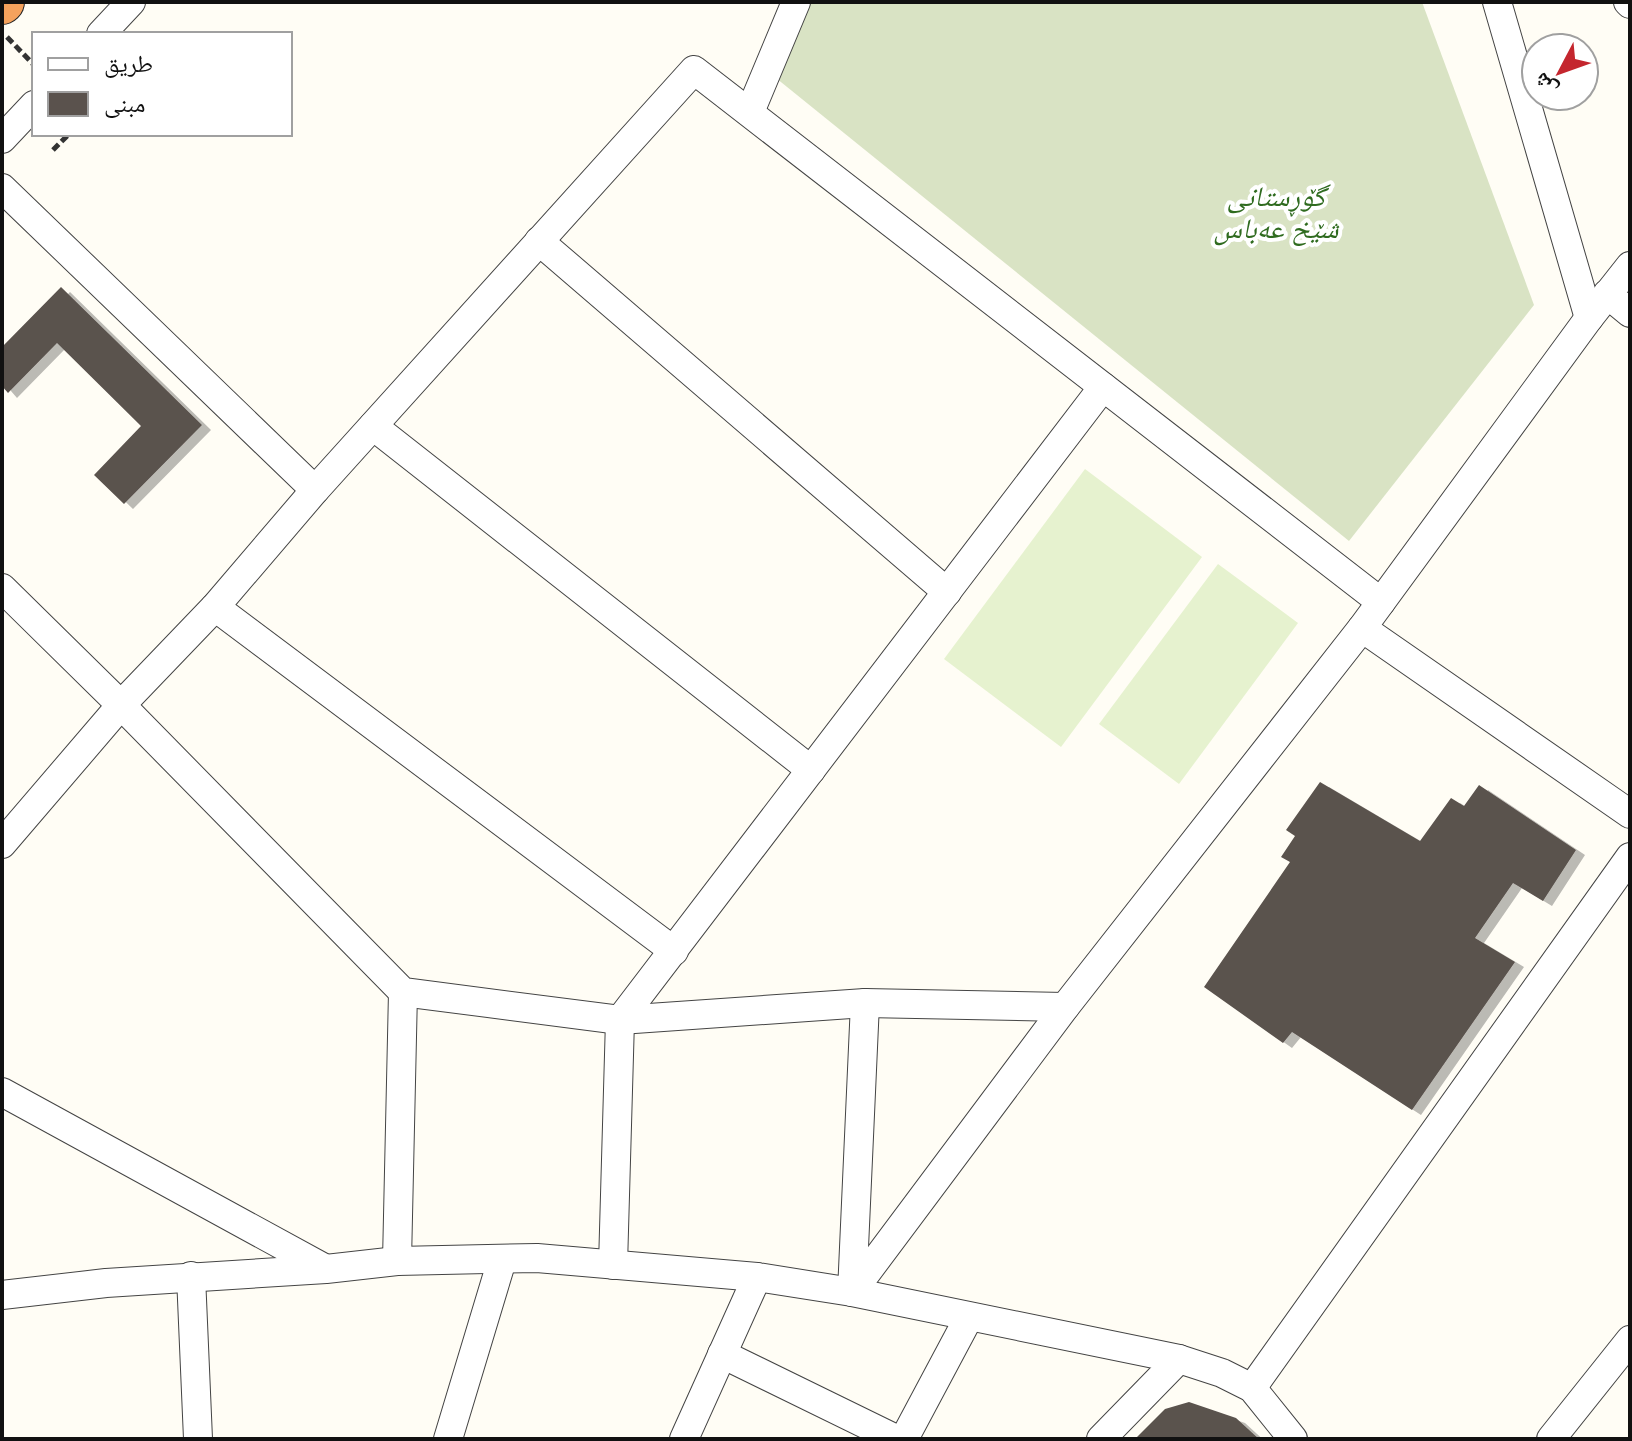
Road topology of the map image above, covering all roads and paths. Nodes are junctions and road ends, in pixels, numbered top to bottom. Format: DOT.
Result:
graph roads {
  1 [pos="131,2"];
  2 [pos="796,2"];
  3 [pos="1497,2"];
  4 [pos="2,32"];
  5 [pos="103,32"];
  6 [pos="32,63"];
  7 [pos="32,107"];
  8 [pos="750,112"];
  9 [pos="67,136"];
  10 [pos="2,139"];
  11 [pos="53,150"];
  12 [pos="2,188"];
  13 [pos="539,241"];
  14 [pos="1630,266"];
  15 [pos="1607,294"];
  16 [pos="1630,313"];
  17 [pos="1589,318"];
  18 [pos="1103,387"];
  19 [pos="373,426"];
  20 [pos="315,490"];
  21 [pos="2,588"];
  22 [pos="947,592"];
  23 [pos="1381,602"];
  24 [pos="215,607"];
  25 [pos="1362,628"];
  26 [pos="121,705"];
  27 [pos="811,770"];
  28 [pos="1630,814"];
  29 [pos="2,844"];
  30 [pos="1630,857"];
  31 [pos="674,951"];
  32 [pos="403,992"];
  33 [pos="865,1003"];
  34 [pos="1065,1007"];
  35 [pos="620,1020"];
  36 [pos="2,1092"];
  37 [pos="502,1260"];
  38 [pos="397,1261"];
  39 [pos="613,1265"];
  40 [pos="326,1269"];
  41 [pos="191,1276"];
  42 [pos="757,1277"];
  43 [pos="852,1292"];
  44 [pos="2,1295"];
  45 [pos="969,1317"];
  46 [pos="1630,1340"];
  47 [pos="722,1354"];
  48 [pos="1179,1359"];
  49 [pos="1252,1388"];
  50 [pos="198,1439"];
  51 [pos="448,1439"];
  52 [pos="684,1439"];
  53 [pos="896,1439"];
  54 [pos="904,1439"];
  55 [pos="1101,1439"];
  56 [pos="1293,1439"];
  57 [pos="1551,1439"];
  1 -- 5 [label="street"];
  2 -- 8 [label="street"];
  3 -- 17 [label="street"];
  4 -- 6 [label="path"];
  7 -- 10 [label="street"];
  8 -- 13 [label="street"];
  8 -- 18 [label="street"];
  9 -- 11 [label="path"];
  12 -- 20 [label="street"];
  13 -- 19 [label="street"];
  13 -- 22 [label="street"];
  14 -- 15 [label="street"];
  15 -- 16 [label="street"];
  15 -- 17 [label="street"];
  17 -- 23 [label="street"];
  18 -- 22 [label="street"];
  18 -- 23 [label="street"];
  19 -- 20 [label="street"];
  19 -- 27 [label="street"];
  20 -- 24 [label="street"];
  21 -- 26 [label="street"];
  22 -- 27 [label="street"];
  23 -- 25 [label="street"];
  24 -- 26 [label="street"];
  24 -- 31 [label="street"];
  25 -- 28 [label="street"];
  25 -- 34 [label="street"];
  26 -- 29 [label="street"];
  26 -- 32 [label="street"];
  27 -- 31 [label="street"];
  30 -- 49 [label="street"];
  31 -- 35 [label="street"];
  32 -- 35 [label="street"];
  32 -- 38 [label="street"];
  33 -- 34 [label="street"];
  33 -- 35 [label="street"];
  33 -- 43 [label="street"];
  34 -- 43 [label="street"];
  35 -- 39 [label="street"];
  36 -- 40 [label="street"];
  37 -- 38 [label="street"];
  37 -- 39 [label="street"];
  37 -- 51 [label="street"];
  38 -- 40 [label="street"];
  39 -- 42 [label="street"];
  40 -- 41 [label="street"];
  41 -- 44 [label="street"];
  41 -- 50 [label="street"];
  42 -- 43 [label="street"];
  42 -- 47 [label="street"];
  43 -- 45 [label="street"];
  45 -- 48 [label="street"];
  45 -- 54 [label="street"];
  46 -- 57 [label="street"];
  47 -- 52 [label="street"];
  47 -- 53 [label="street"];
  48 -- 49 [label="street"];
  48 -- 55 [label="street"];
  49 -- 56 [label="street"];
}
